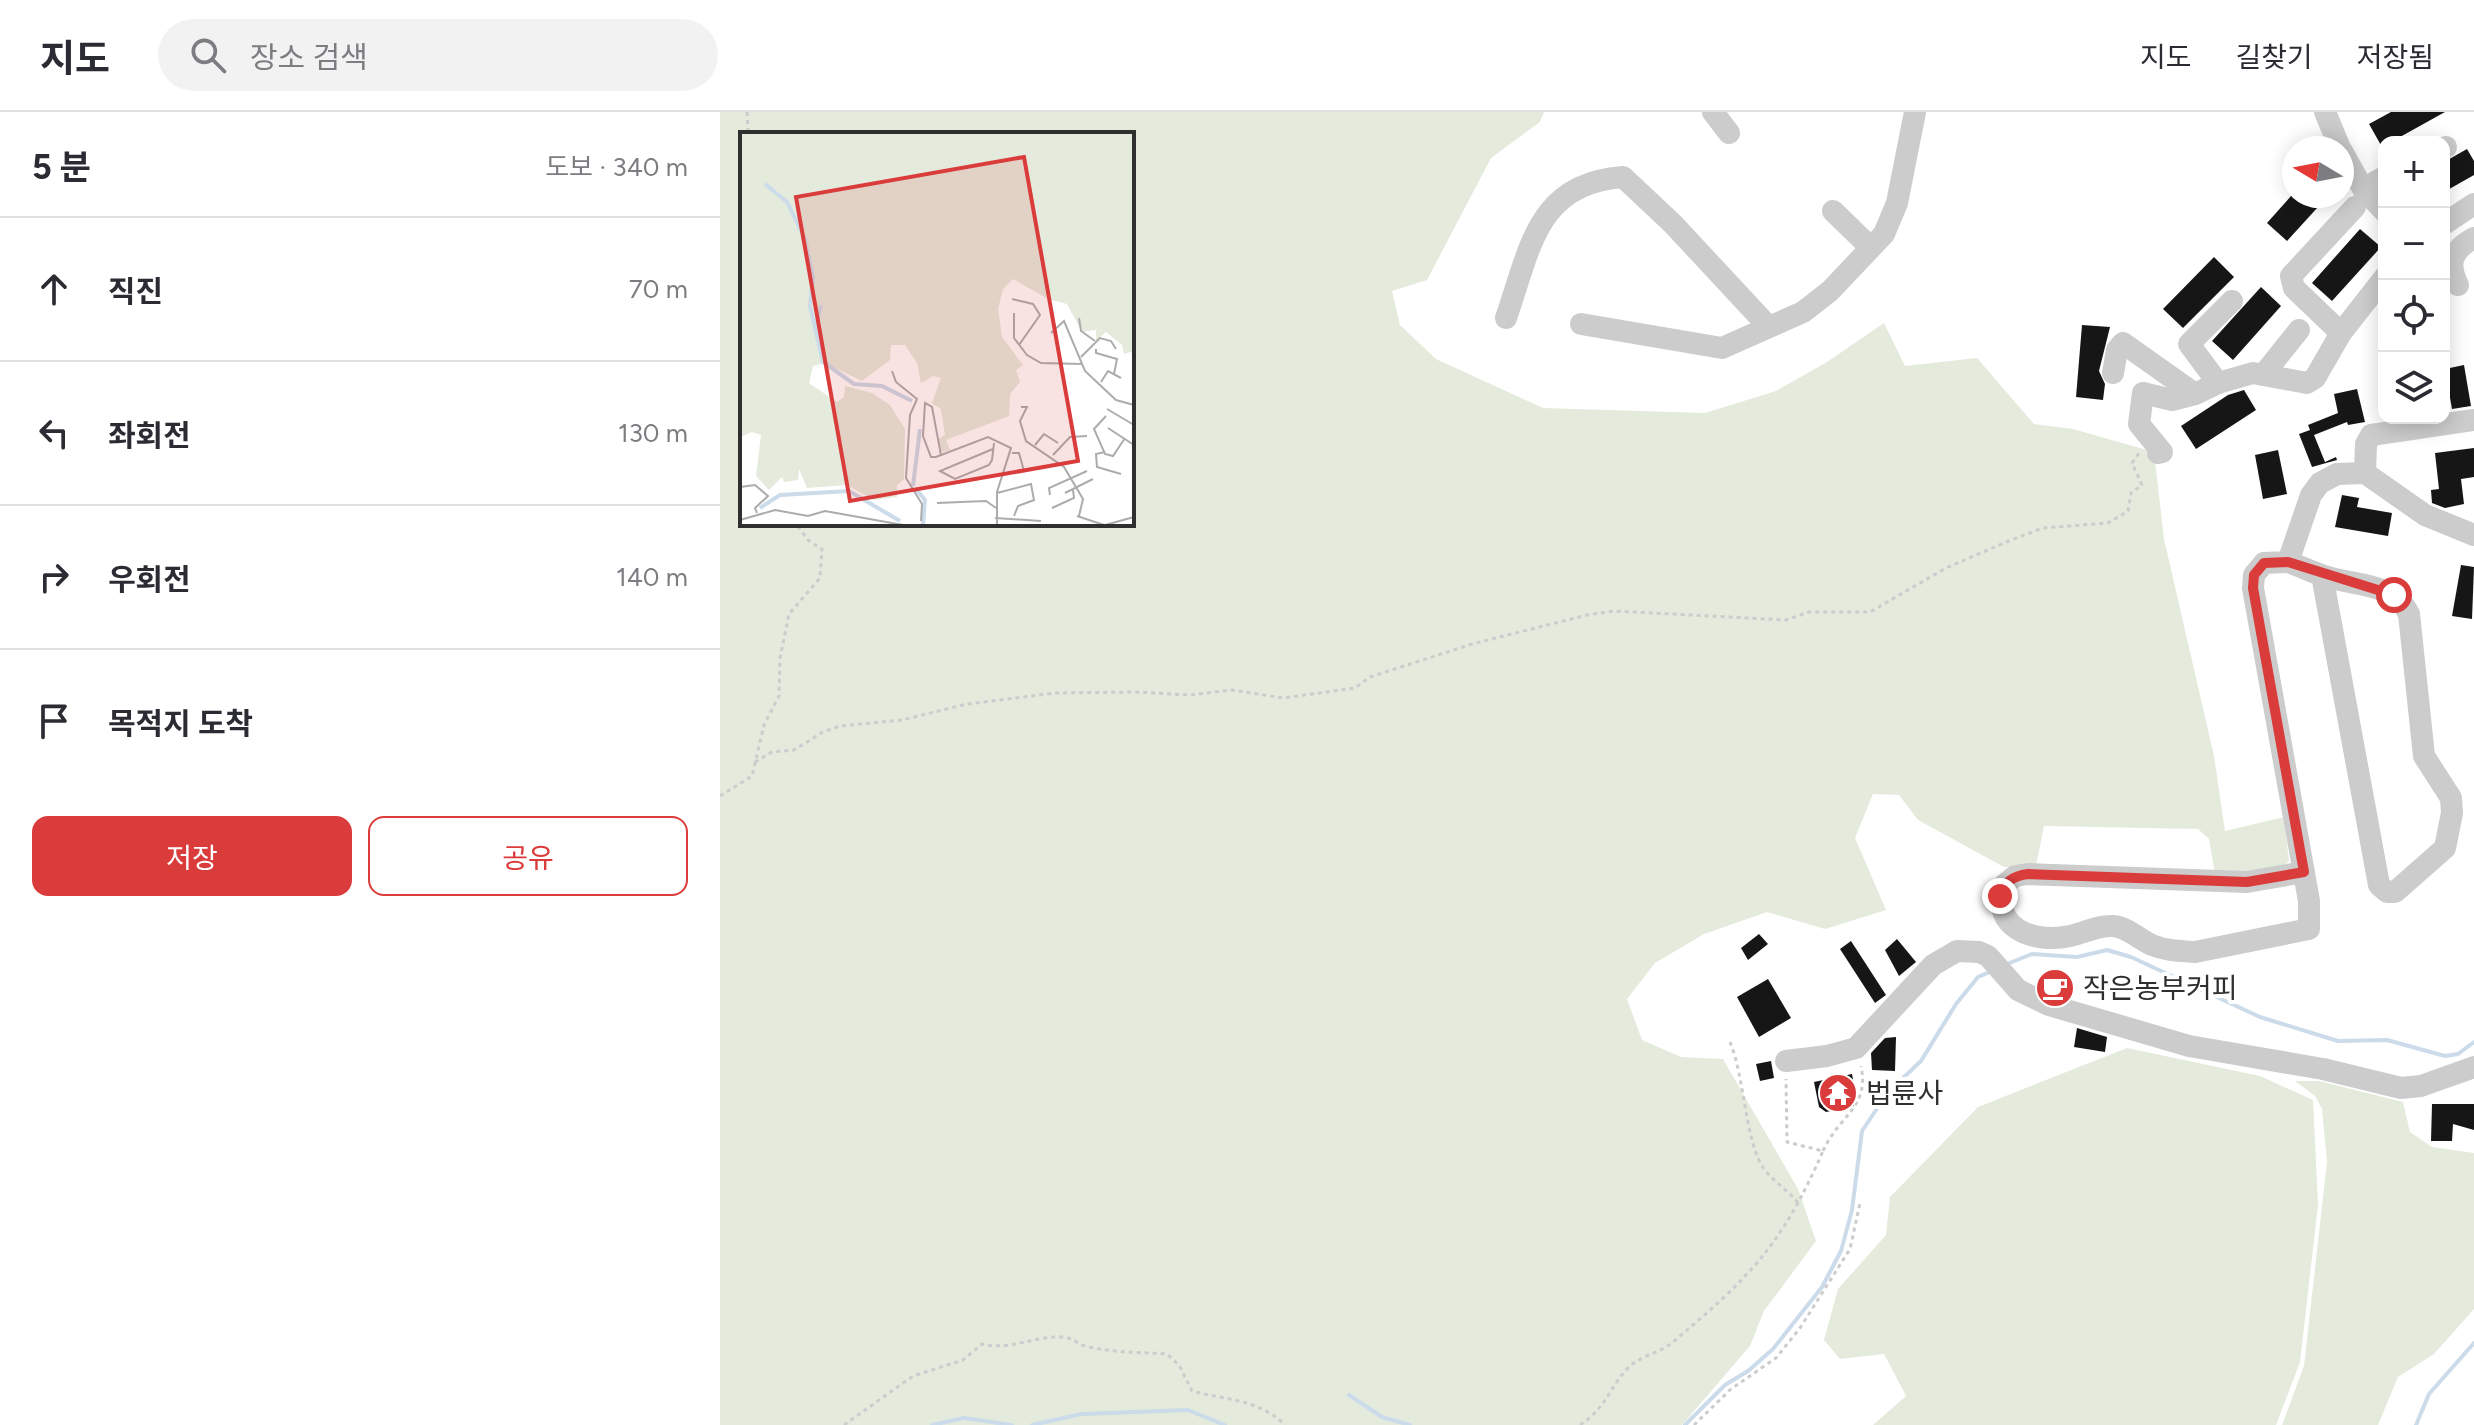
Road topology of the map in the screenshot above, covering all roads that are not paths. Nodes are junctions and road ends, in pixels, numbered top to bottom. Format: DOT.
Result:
graph roads {
  1 [pos="1713,112"];
  2 [pos="1915,112"];
  3 [pos="2325,112"];
  4 [pos="1729,133"];
  5 [pos="2336,136"];
  6 [pos="2378,182"];
  7 [pos="2354,184"];
  8 [pos="2359,198"];
  9 [pos="2474,204"];
  10 [pos="2378,208"];
  11 [pos="1833,211"];
  12 [pos="2450,220"];
  13 [pos="2474,238"];
  14 [pos="1870,247"];
  15 [pos="2382,280"];
  16 [pos="2458,285"];
  17 [pos="2232,301"];
  18 [pos="1506,318"];
  19 [pos="1581,324"];
  20 [pos="1767,325"];
  21 [pos="2299,330"];
  22 [pos="2341,333"];
  23 [pos="2113,373"];
  24 [pos="2263,375"];
  25 [pos="2218,383"];
  26 [pos="2195,394"];
  27 [pos="2474,420"];
  28 [pos="2153,456"];
  29 [pos="2365,473"];
  30 [pos="2474,535"];
  31 [pos="2288,562"];
  32 [pos="2322,575"];
  33 [pos="2304,872"];
  34 [pos="1786,1061"];
  35 [pos="2474,1067"];
  1 -- 4 [label="street"];
  2 -- 14 [label="street"];
  3 -- 5 [label="street"];
  6 -- 8 [label="street"];
  7 -- 8 [label="street"];
  8 -- 10 [label="street"];
  8 -- 22 [label="street"];
  9 -- 12 [label="street"];
  11 -- 14 [label="street"];
  13 -- 16 [label="street"];
  14 -- 20 [label="street"];
  15 -- 22 [label="street"];
  17 -- 25 [label="street"];
  18 -- 20 [label="street"];
  19 -- 20 [label="street"];
  21 -- 24 [label="street"];
  22 -- 24 [label="street"];
  23 -- 26 [label="street"];
  24 -- 25 [label="street"];
  25 -- 26 [label="street"];
  26 -- 28 [label="street"];
  27 -- 29 [label="street"];
  29 -- 30 [label="street"];
  29 -- 31 [label="street"];
  31 -- 32 [label="street"];
  31 -- 33 [label="street"];
  32 -- 32 [label="street"];
  33 -- 33 [label="street"];
  34 -- 35 [label="street"];
}
